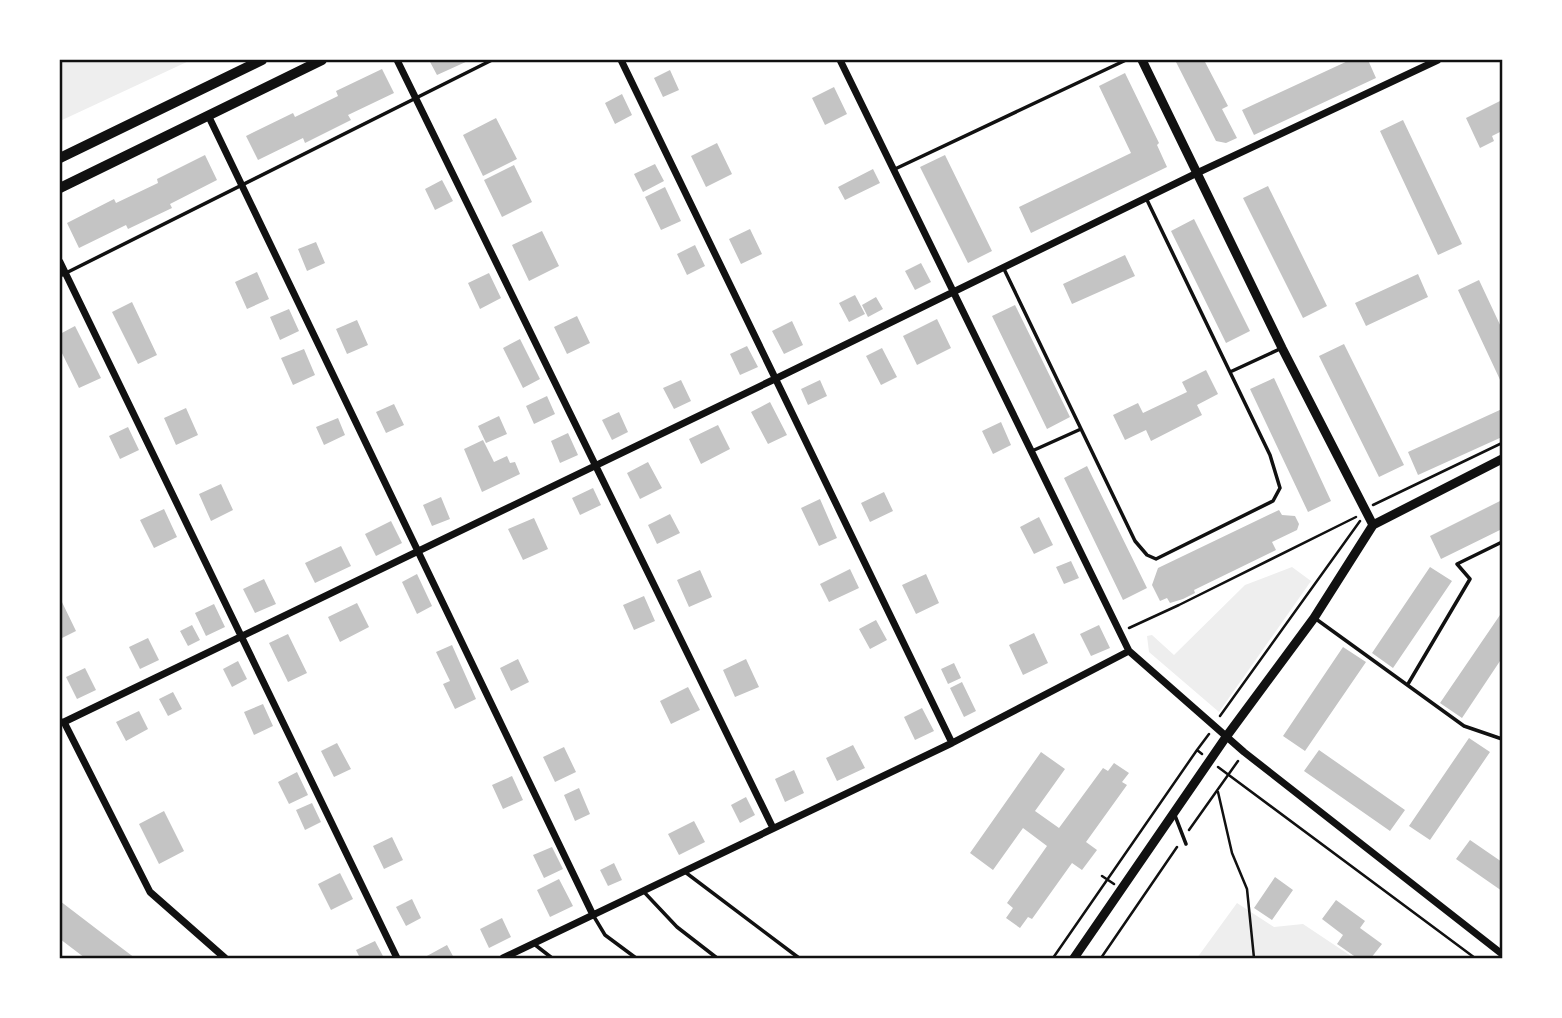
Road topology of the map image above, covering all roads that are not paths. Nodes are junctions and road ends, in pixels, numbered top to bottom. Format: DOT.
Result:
graph roads {
  1 [pos="262,60"];
  2 [pos="322,60"];
  3 [pos="397,60"];
  4 [pos="492,60"];
  5 [pos="621,60"];
  6 [pos="841,60"];
  7 [pos="1126,60"];
  8 [pos="1143,60"];
  9 [pos="1438,60"];
  10 [pos="416,97"];
  11 [pos="208,115"];
  12 [pos="60,158"];
  13 [pos="895,169"];
  14 [pos="1197,173"];
  15 [pos="242,186"];
  16 [pos="60,188"];
  17 [pos="1146,198"];
  18 [pos="60,262"];
  19 [pos="1003,267"];
  20 [pos="62,275"];
  21 [pos="954,290"];
  22 [pos="1282,348"];
  23 [pos="1230,372"];
  24 [pos="777,378"];
  25 [pos="1081,429"];
  26 [pos="1032,451"];
  27 [pos="1503,458"];
  28 [pos="597,466"];
  29 [pos="1373,525"];
  30 [pos="1503,542"];
  31 [pos="419,552"];
  32 [pos="1314,618"];
  33 [pos="242,636"];
  34 [pos="1129,651"];
  35 [pos="1408,684"];
  36 [pos="62,722"];
  37 [pos="1226,737"];
  38 [pos="1503,739"];
  39 [pos="952,743"];
  40 [pos="1174,813"];
  41 [pos="773,828"];
  42 [pos="1186,844"];
  43 [pos="684,871"];
  44 [pos="644,892"];
  45 [pos="593,915"];
  46 [pos="534,944"];
  47 [pos="1503,954"];
  48 [pos="1079,957"];
  49 [pos="225,958"];
  50 [pos="397,958"];
  51 [pos="503,958"];
  52 [pos="552,958"];
  53 [pos="636,958"];
  54 [pos="717,958"];
  55 [pos="799,958"];
  1 -- 12 [label="main road"];
  2 -- 11 [label="main road"];
  3 -- 10 [label="street"];
  4 -- 10 [label="lane"];
  5 -- 24 [label="street"];
  6 -- 13 [label="street"];
  7 -- 13 [label="lane"];
  8 -- 14 [label="street"];
  9 -- 14 [label="street"];
  10 -- 15 [label="lane"];
  10 -- 28 [label="street"];
  11 -- 15 [label="street"];
  11 -- 16 [label="main road"];
  13 -- 21 [label="street"];
  14 -- 17 [label="street"];
  14 -- 22 [label="street"];
  15 -- 20 [label="lane"];
  15 -- 31 [label="street"];
  17 -- 19 [label="street"];
  17 -- 23 [label="lane"];
  18 -- 20 [label="street"];
  19 -- 21 [label="street"];
  19 -- 25 [label="lane"];
  20 -- 33 [label="street"];
  21 -- 24 [label="street"];
  21 -- 26 [label="street"];
  22 -- 23 [label="lane"];
  22 -- 29 [label="street"];
  23 -- 25 [label="lane"];
  24 -- 28 [label="street"];
  24 -- 39 [label="street"];
  25 -- 26 [label="lane"];
  26 -- 34 [label="street"];
  27 -- 29 [label="street"];
  28 -- 31 [label="street"];
  28 -- 41 [label="street"];
  29 -- 32 [label="street"];
  30 -- 35 [label="lane"];
  31 -- 33 [label="street"];
  31 -- 45 [label="street"];
  32 -- 35 [label="lane"];
  32 -- 37 [label="street"];
  33 -- 36 [label="street"];
  33 -- 50 [label="street"];
  34 -- 37 [label="street"];
  34 -- 39 [label="street"];
  35 -- 38 [label="lane"];
  36 -- 49 [label="street"];
  37 -- 40 [label="street"];
  37 -- 47 [label="street"];
  39 -- 41 [label="street"];
  40 -- 42 [label="lane"];
  40 -- 48 [label="street"];
  41 -- 43 [label="street"];
  43 -- 44 [label="street"];
  43 -- 55 [label="lane"];
  44 -- 45 [label="street"];
  44 -- 54 [label="lane"];
  45 -- 46 [label="street"];
  45 -- 53 [label="lane"];
  46 -- 51 [label="street"];
  46 -- 52 [label="lane"];
}
